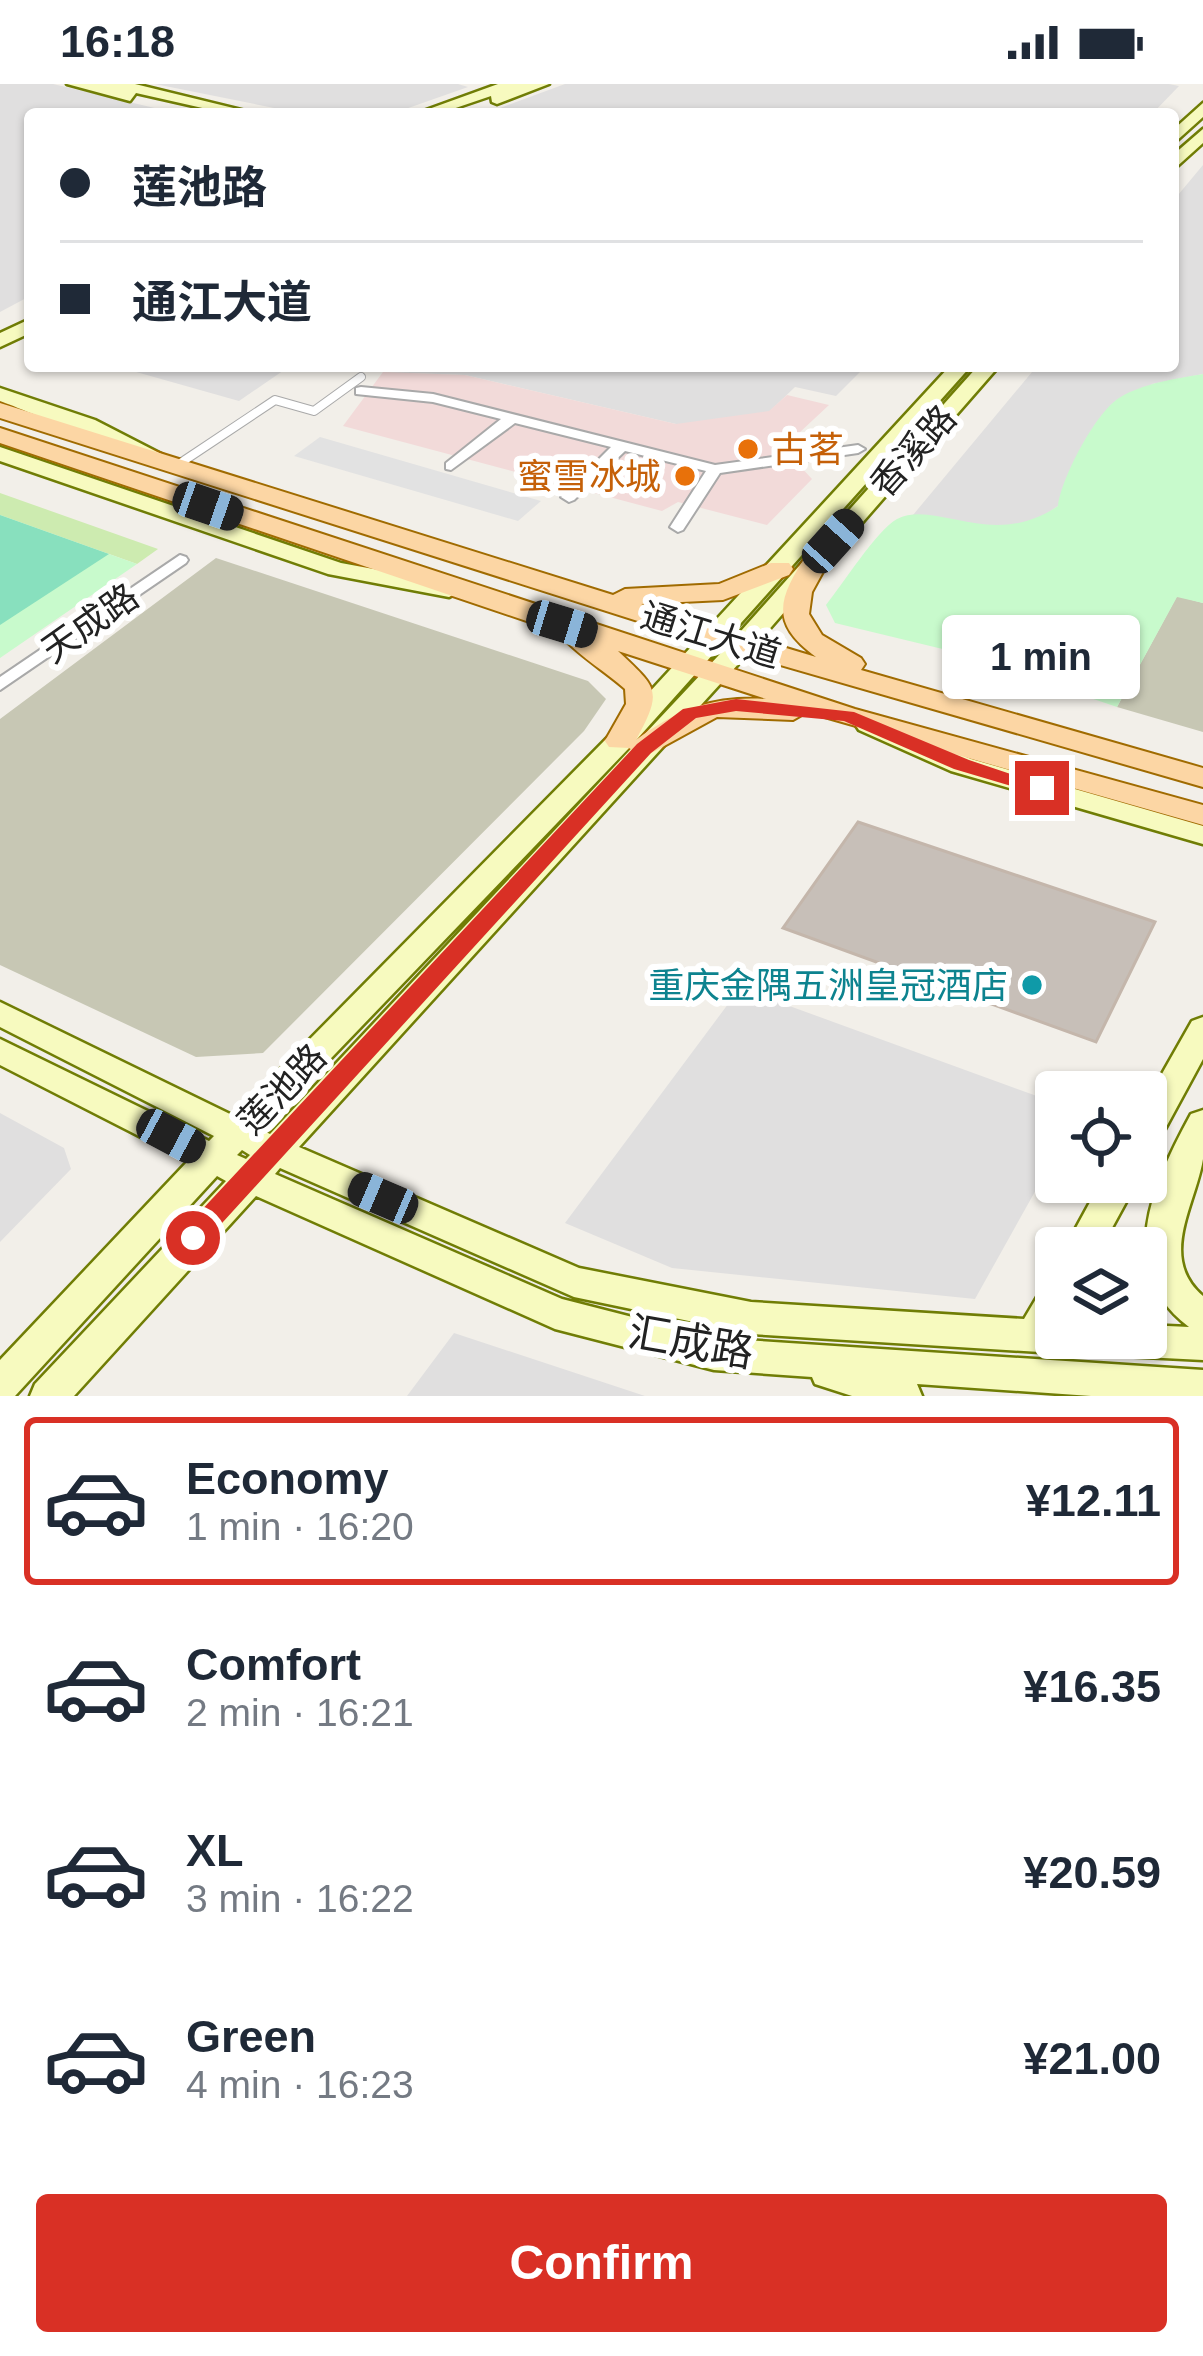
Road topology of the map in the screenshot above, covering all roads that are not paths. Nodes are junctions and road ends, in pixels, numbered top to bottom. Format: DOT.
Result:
graph roads {
  1 [pos="75,84"];
  2 [pos="114,84"];
  3 [pos="513,84"];
  4 [pos="541,84"];
  5 [pos="184,108"];
  6 [pos="223,108"];
  7 [pos="441,108"];
  8 [pos="471,108"];
  9 [pos="1203,108"];
  10 [pos="1179,133"];
  11 [pos="956,372"];
  12 [pos="983,372"];
  13 [pos="361,384"];
  14 [pos="0,394"];
  15 [pos="0,410"];
  16 [pos="512,418"];
  17 [pos="0,435"];
  18 [pos="622,446"];
  19 [pos="858,449"];
  20 [pos="0,454"];
  21 [pos="166,460"];
  22 [pos="451,466"];
  23 [pos="715,469"];
  24 [pos="568,497"];
  25 [pos="678,527"];
  26 [pos="817,559"];
  27 [pos="179,560"];
  28 [pos="780,568"];
  29 [pos="457,591"];
  30 [pos="578,594"];
  31 [pos="520,610"];
  32 [pos="728,640"];
  33 [pos="704,667"];
  34 [pos="0,685"];
  35 [pos="961,710"];
  36 [pos="848,716"];
  37 [pos="632,744"];
  38 [pos="1203,778"];
  39 [pos="1203,815"];
  40 [pos="1203,836"];
  41 [pos="0,1013"];
  42 [pos="1203,1029"];
  43 [pos="0,1051"];
  44 [pos="1167,1095"];
  45 [pos="1203,1123"];
  46 [pos="226,1146"];
  47 [pos="261,1164"];
  48 [pos="1203,1317"];
  49 [pos="1035,1335"];
  50 [pos="1167,1342"];
  51 [pos="1203,1344"];
  52 [pos="785,1357"];
  53 [pos="0,1386"];
  54 [pos="1203,1387"];
  55 [pos="1085,1389"];
  56 [pos="50,1396"];
  57 [pos="903,1396"];
  1 -- 5 [label="street"];
  2 -- 6 [label="street"];
  3 -- 7 [label="street"];
  4 -- 8 [label="street"];
  9 -- 10 [label="street"];
  11 -- 28 [label="street, 香溪路"];
  12 -- 26 [label="street, 香溪路"];
  13 -- 16 [label="street"];
  13 -- 21 [label="lane"];
  14 -- 21 [label="street, 通江大道"];
  15 -- 21 [label="main road, 通江大道"];
  16 -- 18 [label="street"];
  16 -- 22 [label="street"];
  17 -- 29 [label="main road, 通江大道"];
  18 -- 23 [label="street"];
  18 -- 24 [label="street"];
  19 -- 23 [label="street"];
  20 -- 29 [label="street, 通江大道"];
  21 -- 30 [label="main road, 通江大道"];
  23 -- 25 [label="street"];
  26 -- 32 [label="street, 香溪路"];
  26 -- 35 [label="main road"];
  27 -- 34 [label="street, 天成路"];
  28 -- 30 [label="main road"];
  28 -- 32 [label="street, 香溪路"];
  29 -- 31 [label="main road, 通江大道"];
  30 -- 32 [label="main road, 通江大道"];
  31 -- 33 [label="main road, 通江大道"];
  31 -- 37 [label="main road"];
  32 -- 33 [label="street, 莲池路"];
  32 -- 35 [label="main road, 通江大道"];
  33 -- 36 [label="main road, 通江大道"];
  33 -- 37 [label="street, 莲池路"];
  35 -- 38 [label="main road, 通江大道"];
  36 -- 37 [label="main road"];
  36 -- 39 [label="main road, 通江大道"];
  36 -- 40 [label="street, 通江大道"];
  37 -- 46 [label="street, 莲池路"];
  37 -- 47 [label="street, 莲池路"];
  41 -- 46 [label="street"];
  42 -- 44 [label="street"];
  43 -- 46 [label="street"];
  45 -- 48 [label="street"];
  46 -- 47 [label="street, 汇成路"];
  46 -- 53 [label="street, 莲池路"];
  47 -- 49 [label="street, 汇成路"];
  47 -- 52 [label="street, 汇成路"];
  47 -- 56 [label="street, 莲池路"];
  50 -- 51 [label="street"];
  52 -- 55 [label="street, 汇成路"];
  52 -- 57 [label="street"];
  54 -- 55 [label="street, 汇成路"];
}
